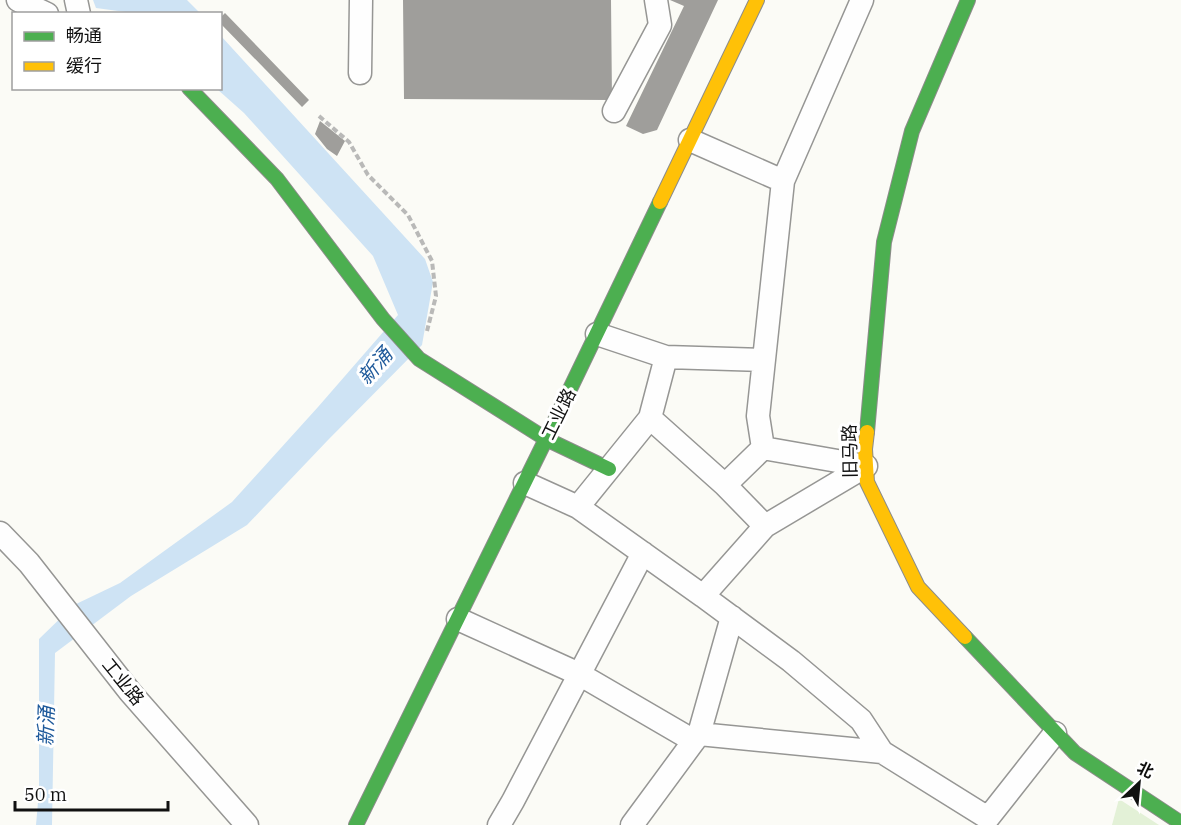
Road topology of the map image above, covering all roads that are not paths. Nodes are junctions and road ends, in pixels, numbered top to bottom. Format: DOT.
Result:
graph roads {
  1 [pos="18,0"];
  2 [pos="361,0"];
  3 [pos="656,0"];
  4 [pos="757,0"];
  5 [pos="862,0"];
  6 [pos="968,0"];
  7 [pos="43,12"];
  8 [pos="360,73"];
  9 [pos="191,90"];
  10 [pos="614,111"];
  11 [pos="690,140"];
  12 [pos="783,181"];
  13 [pos="597,334"];
  14 [pos="666,357"];
  15 [pos="764,360"];
  16 [pos="650,418"];
  17 [pos="546,439"];
  18 [pos="763,448"];
  19 [pos="866,466"];
  20 [pos="609,469"];
  21 [pos="525,483"];
  22 [pos="725,485"];
  23 [pos="578,507"];
  24 [pos="765,526"];
  25 [pos="1,537"];
  26 [pos="643,553"];
  27 [pos="703,596"];
  28 [pos="732,617"];
  29 [pos="458,619"];
  30 [pos="579,674"];
  31 [pos="1055,733"];
  32 [pos="697,737"];
  33 [pos="882,752"];
  34 [pos="972,818"];
  35 [pos="1181,823"];
  36 [pos="247,825"];
  37 [pos="356,825"];
  38 [pos="499,825"];
  39 [pos="632,825"];
  1 -- 7 [label="street"];
  2 -- 8 [label="street"];
  3 -- 10 [label="street"];
  4 -- 11 [label="street, 工业路"];
  5 -- 12 [label="street"];
  6 -- 19 [label="street, 旧马路"];
  9 -- 17 [label="street"];
  11 -- 12 [label="street"];
  11 -- 13 [label="street, 工业路"];
  12 -- 15 [label="street"];
  13 -- 14 [label="street"];
  13 -- 17 [label="street, 工业路"];
  14 -- 15 [label="street"];
  14 -- 16 [label="street"];
  15 -- 18 [label="street"];
  16 -- 20 [label="street"];
  16 -- 22 [label="street"];
  17 -- 20 [label="street"];
  17 -- 21 [label="street, 工业路"];
  18 -- 19 [label="street"];
  18 -- 22 [label="street"];
  19 -- 24 [label="street"];
  19 -- 31 [label="street, 旧马路"];
  20 -- 23 [label="street"];
  21 -- 23 [label="street"];
  21 -- 29 [label="street, 工业路"];
  22 -- 24 [label="street"];
  23 -- 26 [label="street"];
  24 -- 27 [label="street"];
  25 -- 36 [label="street, 工业路"];
  26 -- 27 [label="street"];
  26 -- 30 [label="street"];
  27 -- 28 [label="street"];
  28 -- 32 [label="street"];
  28 -- 33 [label="street"];
  29 -- 30 [label="street"];
  29 -- 37 [label="street, 工业路"];
  30 -- 32 [label="street"];
  30 -- 38 [label="street"];
  31 -- 34 [label="street"];
  31 -- 35 [label="street, 旧马路"];
  32 -- 33 [label="street"];
  32 -- 39 [label="street"];
  33 -- 34 [label="street"];
}
